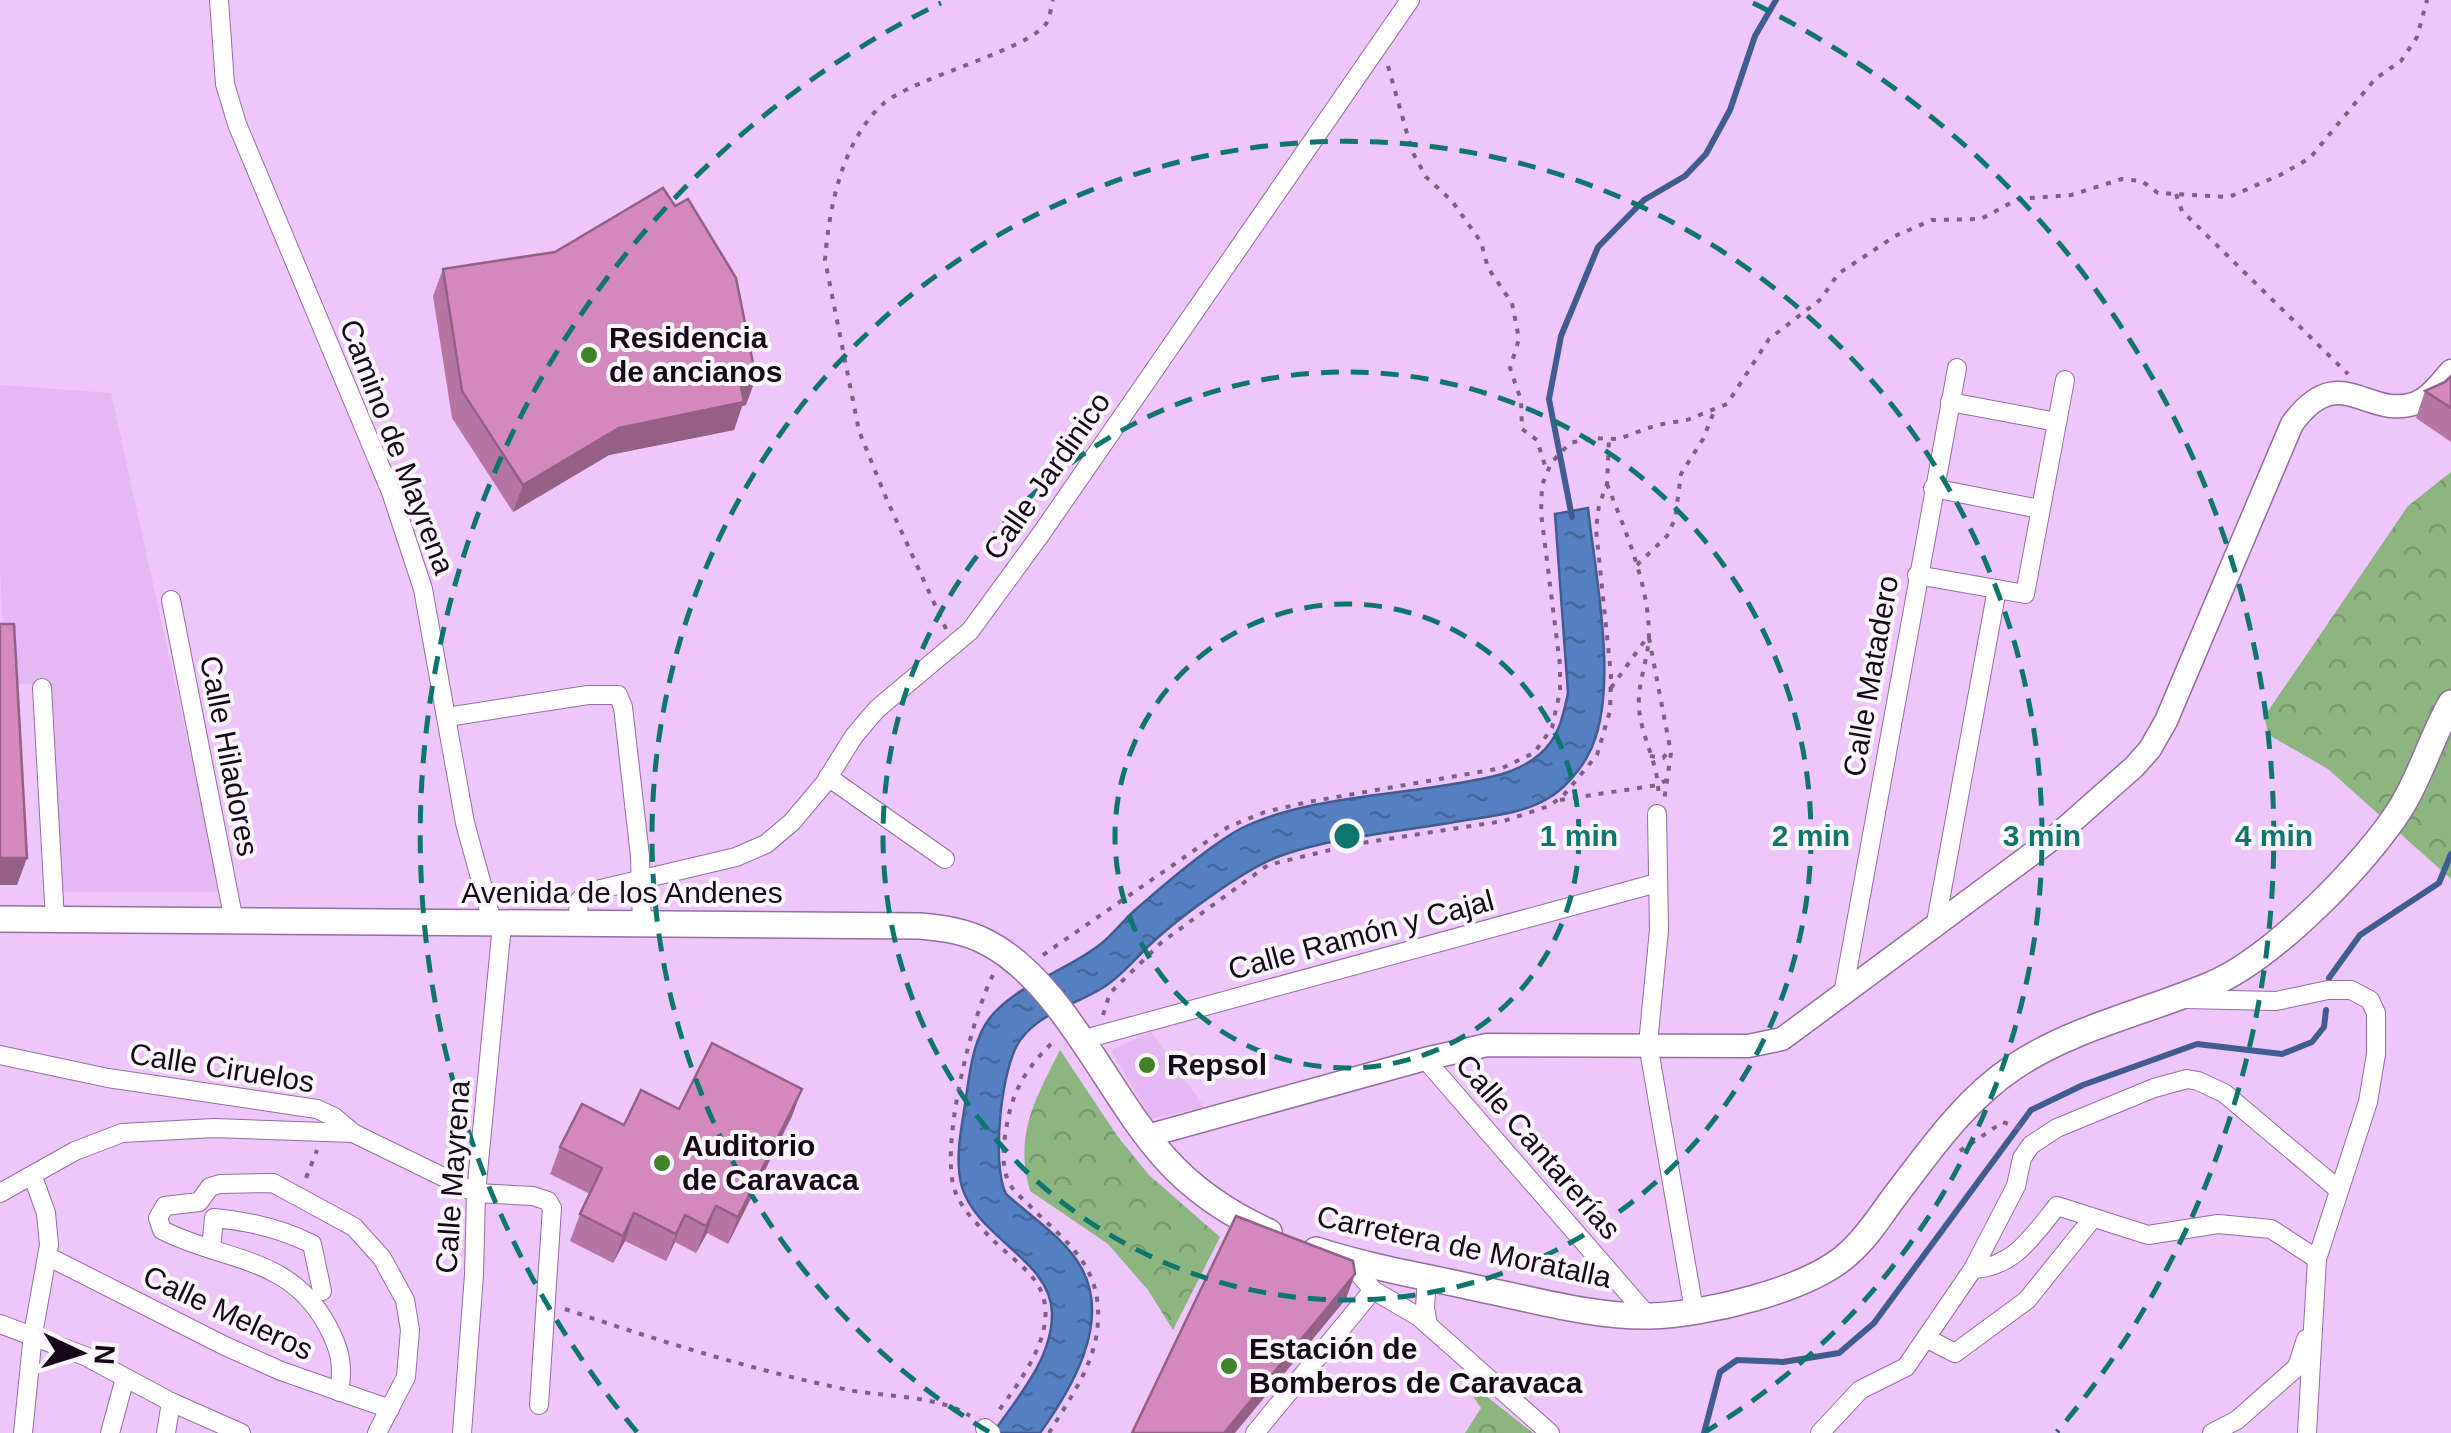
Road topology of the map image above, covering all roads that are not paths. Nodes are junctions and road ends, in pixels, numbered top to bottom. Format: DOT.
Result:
graph roads {
  1 [pos="220,0"];
  2 [pos="1410,0"];
  3 [pos="1957,368"];
  4 [pos="2451,371"];
  5 [pos="2065,380"];
  6 [pos="1950,402"];
  7 [pos="2057,422"];
  8 [pos="1934,488"];
  9 [pos="2040,509"];
  10 [pos="1917,575"];
  11 [pos="1997,588"];
  12 [pos="171,600"];
  13 [pos="42,688"];
  14 [pos="2451,703"];
  15 [pos="447,717"];
  16 [pos="828,777"];
  17 [pos="1657,814"];
  18 [pos="945,859"];
  19 [pos="641,878"];
  20 [pos="1656,882"];
  21 [pos="0,920"];
  22 [pos="55,920"];
  23 [pos="234,921"];
  24 [pos="497,924"];
  25 [pos="577,926"];
  26 [pos="642,927"];
  27 [pos="1935,928"];
  28 [pos="1843,994"];
  29 [pos="2174,999"];
  30 [pos="1084,1033"];
  31 [pos="1648,1044"];
  32 [pos="0,1056"];
  33 [pos="1426,1059"];
  34 [pos="325,1122"];
  35 [pos="1147,1136"];
  36 [pos="33,1176"];
  37 [pos="2340,1190"];
  38 [pos="0,1193"];
  39 [pos="476,1193"];
  40 [pos="2094,1218"];
  41 [pos="211,1248"];
  42 [pos="47,1256"];
  43 [pos="1345,1258"];
  44 [pos="2317,1260"];
  45 [pos="1391,1269"];
  46 [pos="1973,1270"];
  47 [pos="1425,1283"];
  48 [pos="1374,1290"];
  49 [pos="322,1291"];
  50 [pos="1398,1305"];
  51 [pos="1694,1310"];
  52 [pos="2314,1315"];
  53 [pos="1648,1316"];
  54 [pos="0,1324"];
  55 [pos="1428,1324"];
  56 [pos="33,1334"];
  57 [pos="1926,1338"];
  58 [pos="125,1378"];
  59 [pos="339,1392"];
  60 [pos="170,1402"];
  61 [pos="538,1404"];
  62 [pos="390,1410"];
  63 [pos="23,1433"];
  64 [pos="110,1433"];
  65 [pos="166,1433"];
  66 [pos="241,1433"];
  67 [pos="377,1433"];
  68 [pos="462,1433"];
  69 [pos="1255,1433"];
  70 [pos="1550,1433"];
  71 [pos="1820,1433"];
  72 [pos="2212,1433"];
  73 [pos="2307,1433"];
  1 -- 15 [label="street, Camino de Mayrena"];
  2 -- 16 [label="street, Calle Jardinico"];
  3 -- 6 [label="street, Calle Matadero"];
  4 -- 27 [label="street"];
  5 -- 7 [label="street"];
  6 -- 7 [label="street"];
  6 -- 8 [label="street, Calle Matadero"];
  7 -- 9 [label="street"];
  8 -- 9 [label="street"];
  8 -- 10 [label="street, Calle Matadero"];
  9 -- 11 [label="street"];
  10 -- 11 [label="street"];
  10 -- 28 [label="street, Calle Matadero"];
  11 -- 27 [label="street"];
  12 -- 23 [label="street, Calle Hiladores"];
  13 -- 22 [label="street"];
  14 -- 29 [label="main road, Carretera de Moratalla"];
  15 -- 19 [label="street"];
  15 -- 24 [label="street, Camino de Mayrena"];
  16 -- 18 [label="street"];
  16 -- 19 [label="street, Calle Jardinico"];
  17 -- 20 [label="street"];
  19 -- 25 [label="street, Calle Jardinico"];
  19 -- 26 [label="street"];
  20 -- 30 [label="street, Calle Ramón y Cajal"];
  20 -- 31 [label="street"];
  21 -- 22 [label="main road, Avenida de los Andenes"];
  22 -- 23 [label="main road, Avenida de los Andenes"];
  23 -- 24 [label="main road, Avenida de los Andenes"];
  24 -- 25 [label="main road, Avenida de los Andenes"];
  24 -- 39 [label="street, Calle Mayrena"];
  25 -- 26 [label="main road, Avenida de los Andenes"];
  26 -- 30 [label="main road, Avenida de los Andenes"];
  27 -- 28 [label="street"];
  28 -- 31 [label="street"];
  29 -- 37 [label="street"];
  29 -- 51 [label="main road, Carretera de Moratalla"];
  30 -- 35 [label="main road, Avenida de los Andenes"];
  31 -- 33 [label="street"];
  31 -- 51 [label="street"];
  32 -- 34 [label="street, Calle Ciruelos"];
  33 -- 35 [label="street"];
  33 -- 53 [label="street, Calle Cantarerías"];
  34 -- 36 [label="street"];
  34 -- 39 [label="street, Calle Ciruelos"];
  35 -- 43 [label="main road, Carretera de Moratalla"];
  36 -- 38 [label="street"];
  36 -- 42 [label="street"];
  37 -- 44 [label="street"];
  37 -- 46 [label="street"];
  39 -- 61 [label="street"];
  39 -- 68 [label="street, Calle Mayrena"];
  40 -- 44 [label="street"];
  40 -- 46 [label="street"];
  40 -- 57 [label="street"];
  41 -- 49 [label="street"];
  41 -- 59 [label="street"];
  41 -- 62 [label="street"];
  42 -- 56 [label="street"];
  42 -- 59 [label="street, Calle Meleros"];
  43 -- 45 [label="main road, Carretera de Moratalla"];
  43 -- 48 [label="street"];
  44 -- 52 [label="street"];
  45 -- 47 [label="main road, Carretera de Moratalla"];
  45 -- 48 [label="street"];
  46 -- 57 [label="street"];
  47 -- 50 [label="street"];
  47 -- 53 [label="main road, Carretera de Moratalla"];
  47 -- 55 [label="street"];
  48 -- 50 [label="street"];
  48 -- 69 [label="street"];
  50 -- 55 [label="street"];
  51 -- 53 [label="main road, Carretera de Moratalla"];
  52 -- 72 [label="street"];
  52 -- 73 [label="street"];
  54 -- 56 [label="street"];
  55 -- 70 [label="street"];
  56 -- 58 [label="street"];
  56 -- 63 [label="street"];
  57 -- 71 [label="street"];
  58 -- 60 [label="street"];
  58 -- 64 [label="street"];
  59 -- 62 [label="street, Calle Meleros"];
  60 -- 65 [label="street"];
  60 -- 66 [label="street"];
  62 -- 67 [label="street"];
}
